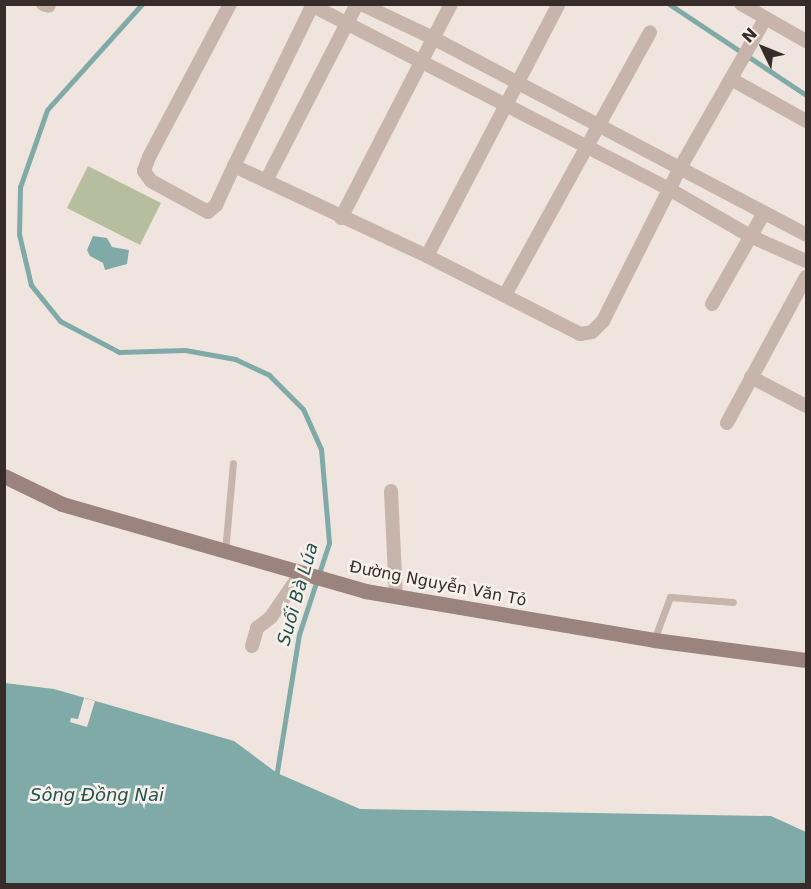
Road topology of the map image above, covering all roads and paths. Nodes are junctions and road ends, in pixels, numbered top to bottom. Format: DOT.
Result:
graph roads {
  1 [pos="230,4"];
  2 [pos="359,4"];
  3 [pos="451,4"];
  4 [pos="559,4"];
  5 [pos="741,4"];
  6 [pos="313,5"];
  7 [pos="765,19"];
  8 [pos="346,24"];
  9 [pos="650,32"];
  10 [pos="433,38"];
  11 [pos="807,41"];
  12 [pos="421,63"];
  13 [pos="731,79"];
  14 [pos="517,83"];
  15 [pos="506,104"];
  16 [pos="807,121"];
  17 [pos="596,126"];
  18 [pos="587,147"];
  19 [pos="234,166"];
  20 [pos="680,168"];
  21 [pos="266,181"];
  22 [pos="669,189"];
  23 [pos="764,213"];
  24 [pos="341,218"];
  25 [pos="807,235"];
  26 [pos="750,236"];
  27 [pos="426,256"];
  28 [pos="807,261"];
  29 [pos="807,277"];
  30 [pos="505,295"];
  31 [pos="712,304"];
  32 [pos="752,377"];
  33 [pos="807,406"];
  34 [pos="727,423"];
  35 [pos="232,463"];
  36 [pos="4,476"];
  37 [pos="391,491"];
  38 [pos="225,552"];
  39 [pos="301,573"];
  40 [pos="396,597"];
  41 [pos="733,602"];
  42 [pos="654,640"];
  43 [pos="252,646"];
  44 [pos="807,660"];
  1 -- 19 [label="street"];
  2 -- 8 [label="street"];
  2 -- 10 [label="street"];
  3 -- 10 [label="street"];
  4 -- 14 [label="street"];
  5 -- 7 [label="street"];
  6 -- 8 [label="street"];
  6 -- 19 [label="street"];
  7 -- 11 [label="street"];
  7 -- 13 [label="street"];
  8 -- 12 [label="street"];
  8 -- 21 [label="street"];
  9 -- 17 [label="street"];
  10 -- 12 [label="street"];
  10 -- 14 [label="street"];
  12 -- 15 [label="street"];
  12 -- 24 [label="street"];
  13 -- 16 [label="street"];
  13 -- 20 [label="street"];
  14 -- 15 [label="street"];
  14 -- 17 [label="street"];
  15 -- 18 [label="street"];
  15 -- 27 [label="street"];
  17 -- 18 [label="street"];
  17 -- 20 [label="street"];
  18 -- 22 [label="street"];
  18 -- 30 [label="street"];
  19 -- 21 [label="street"];
  20 -- 22 [label="street"];
  20 -- 23 [label="street"];
  21 -- 24 [label="street"];
  22 -- 26 [label="street"];
  22 -- 30 [label="street"];
  23 -- 25 [label="street"];
  23 -- 26 [label="street"];
  24 -- 27 [label="street"];
  26 -- 28 [label="street"];
  26 -- 31 [label="street"];
  27 -- 30 [label="street"];
  29 -- 32 [label="street"];
  32 -- 33 [label="street"];
  32 -- 34 [label="street"];
  35 -- 38 [label="lane"];
  36 -- 38 [label="street, Đường Nguyễn Văn Tỏ"];
  37 -- 40 [label="street"];
  38 -- 39 [label="street, Đường Nguyễn Văn Tỏ"];
  39 -- 40 [label="street, Đường Nguyễn Văn Tỏ"];
  39 -- 43 [label="street"];
  40 -- 42 [label="street, Đường Nguyễn Văn Tỏ"];
  41 -- 42 [label="lane"];
  42 -- 44 [label="street, Đường Nguyễn Văn Tỏ"];
}
